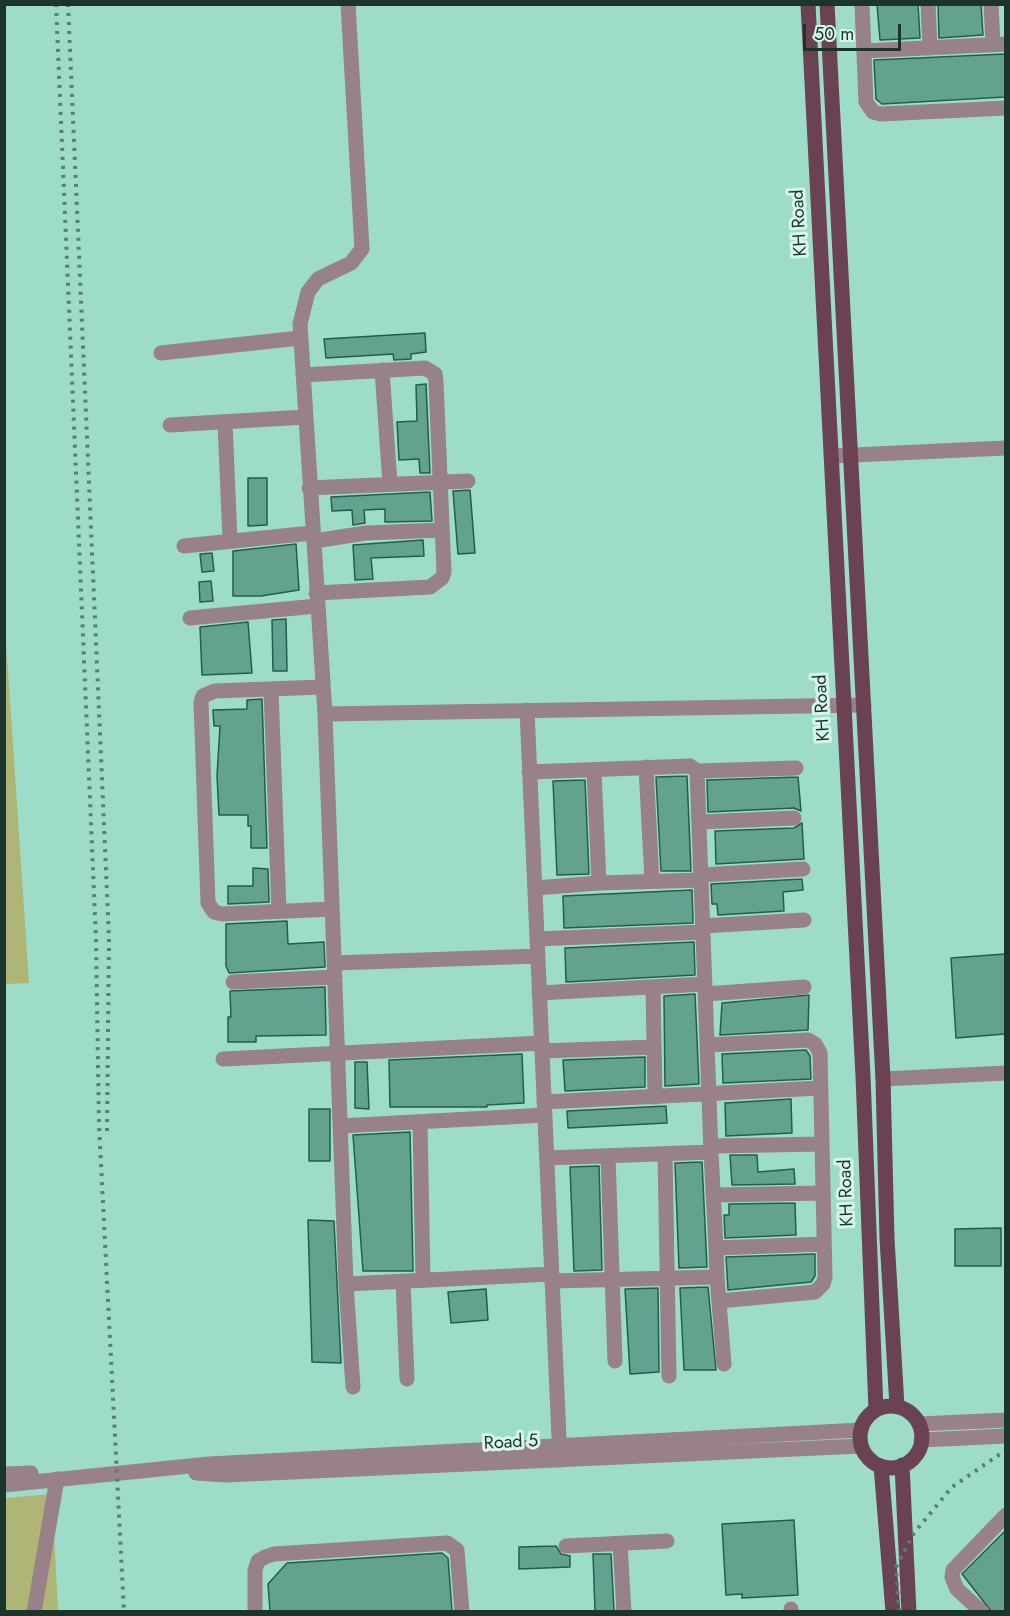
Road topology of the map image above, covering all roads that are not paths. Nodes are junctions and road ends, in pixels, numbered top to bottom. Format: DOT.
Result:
graph roads {
  1 [pos="348,4"];
  2 [pos="808,4"];
  3 [pos="827,4"];
  4 [pos="862,4"];
  5 [pos="928,4"];
  6 [pos="991,4"];
  7 [pos="999,44"];
  8 [pos="930,48"];
  9 [pos="864,51"];
  10 [pos="1005,108"];
  11 [pos="300,338"];
  12 [pos="161,353"];
  13 [pos="382,370"];
  14 [pos="303,375"];
  15 [pos="305,417"];
  16 [pos="225,422"];
  17 [pos="170,425"];
  18 [pos="1005,448"];
  19 [pos="850,455"];
  20 [pos="831,456"];
  21 [pos="468,481"];
  22 [pos="440,483"];
  23 [pos="390,484"];
  24 [pos="309,488"];
  25 [pos="441,530"];
  26 [pos="313,537"];
  27 [pos="230,541"];
  28 [pos="184,546"];
  29 [pos="317,600"];
  30 [pos="190,618"];
  31 [pos="322,687"];
  32 [pos="272,689"];
  33 [pos="842,705"];
  34 [pos="864,705"];
  35 [pos="527,710"];
  36 [pos="326,714"];
  37 [pos="646,767"];
  38 [pos="796,768"];
  39 [pos="594,771"];
  40 [pos="697,771"];
  41 [pos="529,772"];
  42 [pos="794,818"];
  43 [pos="699,822"];
  44 [pos="803,869"];
  45 [pos="701,878"];
  46 [pos="652,881"];
  47 [pos="599,883"];
  48 [pos="535,888"];
  49 [pos="332,909"];
  50 [pos="279,911"];
  51 [pos="804,920"];
  52 [pos="703,929"];
  53 [pos="537,939"];
  54 [pos="538,956"];
  55 [pos="334,970"];
  56 [pos="233,982"];
  57 [pos="653,987"];
  58 [pos="804,987"];
  59 [pos="705,989"];
  60 [pos="539,993"];
  61 [pos="707,1045"];
  62 [pos="542,1047"];
  63 [pos="654,1047"];
  64 [pos="338,1053"];
  65 [pos="224,1059"];
  66 [pos="1005,1073"];
  67 [pos="883,1079"];
  68 [pos="820,1088"];
  69 [pos="709,1095"];
  70 [pos="655,1097"];
  71 [pos="544,1109"];
  72 [pos="420,1122"];
  73 [pos="340,1126"];
  74 [pos="822,1144"];
  75 [pos="711,1149"];
  76 [pos="665,1154"];
  77 [pos="608,1156"];
  78 [pos="547,1158"];
  79 [pos="823,1193"];
  80 [pos="713,1195"];
  81 [pos="824,1244"];
  82 [pos="716,1248"];
  83 [pos="552,1277"];
  84 [pos="667,1277"];
  85 [pos="717,1277"];
  86 [pos="612,1279"];
  87 [pos="423,1280"];
  88 [pos="403,1281"];
  89 [pos="346,1284"];
  90 [pos="719,1301"];
  91 [pos="615,1361"];
  92 [pos="724,1364"];
  93 [pos="669,1376"];
  94 [pos="407,1379"];
  95 [pos="353,1387"];
  96 [pos="897,1406"];
  97 [pos="876,1410"];
  98 [pos="1005,1420"];
  99 [pos="919,1424"];
  100 [pos="861,1430"];
  101 [pos="1005,1436"];
  102 [pos="921,1440"];
  103 [pos="861,1446"];
  104 [pos="560,1453"];
  105 [pos="903,1465"];
  106 [pos="881,1466"];
  107 [pos="4,1474"];
  108 [pos="64,1478"];
  109 [pos="4,1485"];
  110 [pos="1005,1515"];
  111 [pos="667,1541"];
  112 [pos="620,1543"];
  113 [pos="566,1546"];
  114 [pos="34,1611"];
  115 [pos="255,1611"];
  116 [pos="462,1611"];
  117 [pos="624,1611"];
  118 [pos="893,1611"];
  119 [pos="909,1611"];
  120 [pos="982,1611"];
  1 -- 11 [label="street"];
  2 -- 20 [label="main road, KH Road"];
  3 -- 19 [label="main road"];
  4 -- 9 [label="street"];
  5 -- 8 [label="street"];
  6 -- 7 [label="street"];
  7 -- 8 [label="street"];
  8 -- 9 [label="street"];
  9 -- 10 [label="street"];
  11 -- 12 [label="street"];
  11 -- 14 [label="street"];
  13 -- 14 [label="street"];
  13 -- 22 [label="street"];
  13 -- 23 [label="street"];
  14 -- 15 [label="street"];
  15 -- 16 [label="street"];
  15 -- 24 [label="street"];
  16 -- 17 [label="street"];
  16 -- 27 [label="street"];
  18 -- 19 [label="street"];
  19 -- 20 [label="street"];
  19 -- 34 [label="main road"];
  20 -- 33 [label="main road, KH Road"];
  21 -- 22 [label="street"];
  22 -- 23 [label="street"];
  22 -- 25 [label="street"];
  23 -- 24 [label="street"];
  24 -- 26 [label="street"];
  25 -- 26 [label="street"];
  25 -- 29 [label="street"];
  26 -- 27 [label="street"];
  26 -- 29 [label="street"];
  27 -- 28 [label="street"];
  29 -- 30 [label="street"];
  29 -- 31 [label="street"];
  31 -- 32 [label="street"];
  31 -- 36 [label="street"];
  32 -- 50 [label="street"];
  32 -- 50 [label="street"];
  33 -- 34 [label="street"];
  33 -- 35 [label="street"];
  33 -- 97 [label="main road, KH Road"];
  34 -- 67 [label="main road"];
  35 -- 36 [label="street"];
  35 -- 41 [label="street"];
  36 -- 49 [label="street"];
  37 -- 39 [label="street"];
  37 -- 40 [label="street"];
  37 -- 46 [label="street"];
  38 -- 40 [label="street"];
  39 -- 41 [label="street"];
  39 -- 47 [label="street"];
  40 -- 43 [label="street"];
  41 -- 48 [label="street"];
  42 -- 43 [label="street"];
  43 -- 45 [label="street"];
  44 -- 45 [label="street"];
  45 -- 46 [label="street"];
  45 -- 52 [label="street"];
  46 -- 47 [label="street"];
  47 -- 48 [label="street"];
  48 -- 53 [label="street"];
  49 -- 50 [label="street"];
  49 -- 55 [label="street"];
  51 -- 52 [label="street"];
  52 -- 53 [label="street"];
  52 -- 59 [label="street"];
  53 -- 54 [label="street"];
  54 -- 55 [label="street"];
  54 -- 60 [label="street"];
  55 -- 56 [label="street"];
  55 -- 64 [label="street"];
  57 -- 59 [label="street"];
  57 -- 60 [label="street"];
  57 -- 63 [label="street"];
  58 -- 59 [label="street"];
  59 -- 61 [label="street"];
  60 -- 62 [label="street"];
  61 -- 68 [label="street"];
  61 -- 69 [label="street"];
  62 -- 63 [label="street"];
  62 -- 64 [label="street"];
  62 -- 71 [label="street"];
  63 -- 70 [label="street"];
  64 -- 65 [label="street"];
  64 -- 73 [label="street"];
  66 -- 67 [label="street"];
  67 -- 96 [label="main road"];
  68 -- 69 [label="street"];
  68 -- 74 [label="street"];
  69 -- 70 [label="street"];
  69 -- 75 [label="street"];
  70 -- 71 [label="street"];
  71 -- 72 [label="street"];
  71 -- 78 [label="street"];
  72 -- 73 [label="street"];
  72 -- 87 [label="street"];
  73 -- 89 [label="street"];
  74 -- 75 [label="street"];
  74 -- 79 [label="street"];
  75 -- 76 [label="street"];
  75 -- 80 [label="street"];
  76 -- 77 [label="street"];
  76 -- 84 [label="street"];
  77 -- 78 [label="street"];
  77 -- 86 [label="street"];
  78 -- 83 [label="street"];
  79 -- 80 [label="street"];
  79 -- 81 [label="street"];
  80 -- 82 [label="street"];
  81 -- 82 [label="street"];
  81 -- 90 [label="street"];
  82 -- 85 [label="street"];
  83 -- 86 [label="street"];
  83 -- 87 [label="street"];
  83 -- 104 [label="street"];
  84 -- 85 [label="street"];
  84 -- 86 [label="street"];
  84 -- 93 [label="street"];
  85 -- 90 [label="street"];
  86 -- 91 [label="street"];
  87 -- 88 [label="street"];
  88 -- 89 [label="street"];
  88 -- 94 [label="street"];
  89 -- 95 [label="street"];
  90 -- 92 [label="street"];
  96 -- 97 [label="main road"];
  96 -- 99 [label="main road"];
  97 -- 100 [label="main road"];
  98 -- 99 [label="street"];
  99 -- 102 [label="main road"];
  100 -- 103 [label="main road"];
  100 -- 104 [label="street, Road 5"];
  101 -- 102 [label="street"];
  102 -- 105 [label="main road"];
  103 -- 104 [label="street, Road 5"];
  103 -- 106 [label="main road"];
  104 -- 108 [label="street, Road 5"];
  105 -- 106 [label="main road"];
  105 -- 119 [label="main road"];
  106 -- 118 [label="main road"];
  107 -- 108 [label="street, Road 5"];
  108 -- 109 [label="street, Road 5"];
  108 -- 114 [label="street"];
  110 -- 120 [label="street"];
  111 -- 112 [label="street"];
  112 -- 113 [label="street"];
  112 -- 117 [label="street"];
  115 -- 116 [label="street"];
}
